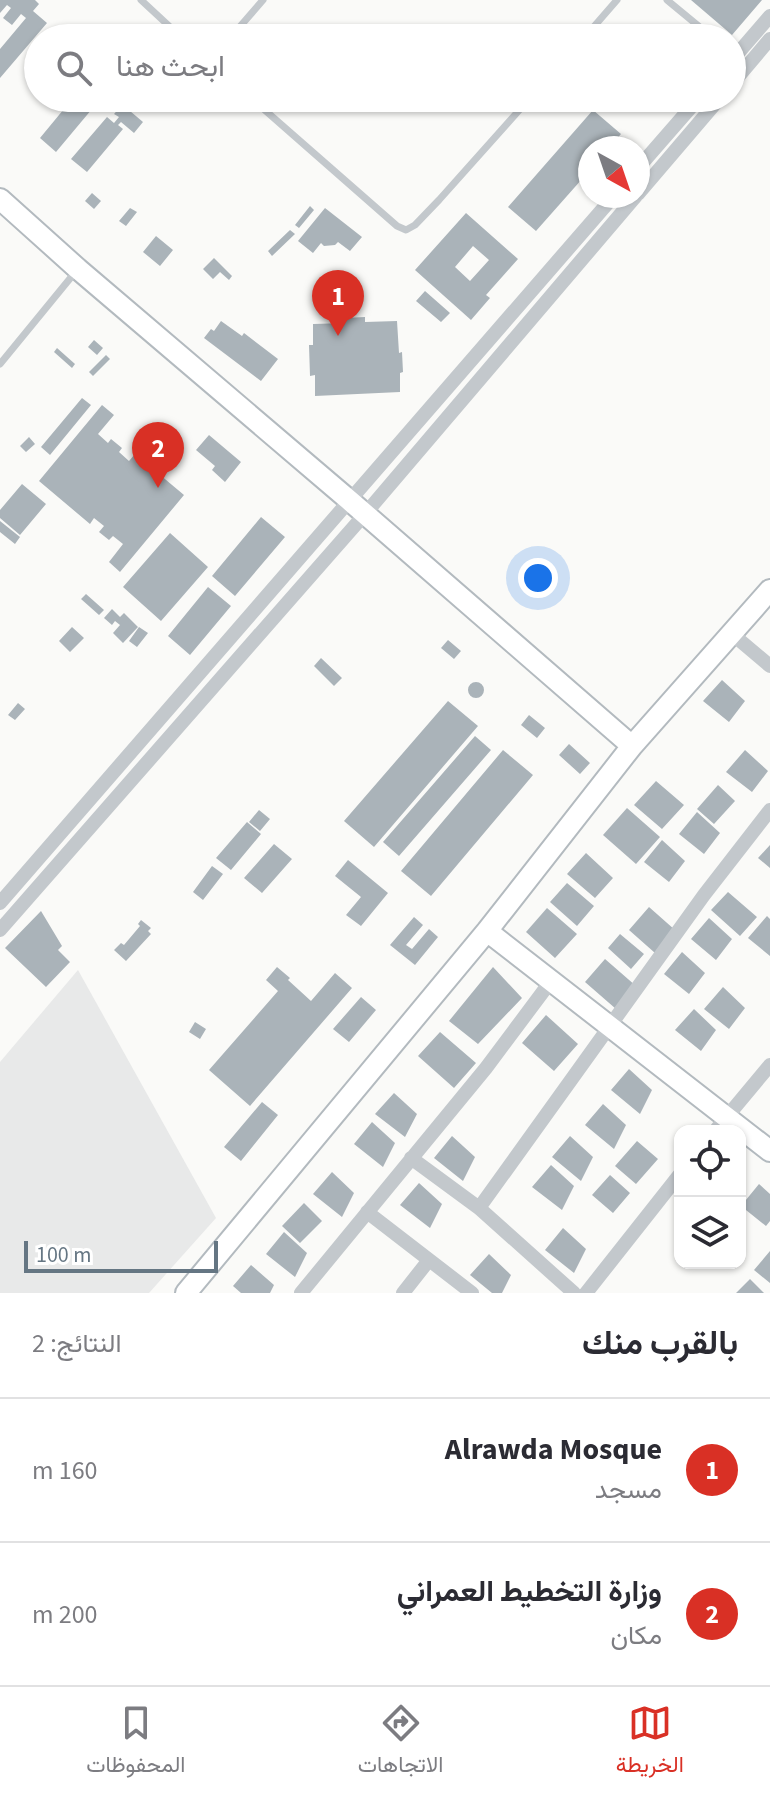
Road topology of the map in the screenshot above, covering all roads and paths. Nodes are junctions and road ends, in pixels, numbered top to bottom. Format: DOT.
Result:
graph roads {
  1 [pos="141,0"];
  2 [pos="263,0"];
  3 [pos="617,0"];
  4 [pos="667,0"];
  5 [pos="770,16"];
  6 [pos="167,24"];
  7 [pos="242,24"];
  8 [pos="596,24"];
  9 [pos="696,24"];
  10 [pos="770,39"];
  11 [pos="746,43"];
  12 [pos="747,67"];
  13 [pos="267,112"];
  14 [pos="518,112"];
  15 [pos="687,112"];
  16 [pos="708,112"];
  17 [pos="650,154"];
  18 [pos="650,180"];
  19 [pos="0,199"];
  20 [pos="604,208"];
  21 [pos="625,208"];
  22 [pos="78,269"];
  23 [pos="0,364"];
  24 [pos="357,507"];
  25 [pos="770,590"];
  26 [pos="731,633"];
  27 [pos="770,666"];
  28 [pos="632,746"];
  29 [pos="770,810"];
  30 [pos="0,903"];
  31 [pos="0,930"];
  32 [pos="487,931"];
  33 [pos="551,981"];
  34 [pos="611,1026"];
  35 [pos="770,1065"];
  36 [pos="721,1124"];
  37 [pos="770,1151"];
  38 [pos="411,1158"];
  39 [pos="674,1182"];
  40 [pos="479,1208"];
  41 [pos="367,1212"];
  42 [pos="429,1260"];
  43 [pos="190,1292"];
  44 [pos="301,1293"];
  45 [pos="403,1293"];
  46 [pos="472,1293"];
  47 [pos="574,1293"];
  48 [pos="586,1293"];
  1 -- 6 [label="lane"];
  2 -- 7 [label="lane"];
  3 -- 8 [label="lane"];
  4 -- 9 [label="lane"];
  5 -- 11 [label="street"];
  10 -- 12 [label="street"];
  13 -- 14 [label="lane"];
  15 -- 17 [label="street"];
  16 -- 18 [label="street"];
  19 -- 22 [label="street"];
  20 -- 24 [label="street"];
  21 -- 24 [label="street"];
  22 -- 23 [label="lane"];
  22 -- 24 [label="street"];
  24 -- 28 [label="street"];
  24 -- 30 [label="street"];
  24 -- 31 [label="street"];
  25 -- 26 [label="street"];
  26 -- 27 [label="street"];
  26 -- 28 [label="street"];
  28 -- 32 [label="street"];
  29 -- 34 [label="street"];
  32 -- 33 [label="street"];
  32 -- 43 [label="street"];
  33 -- 34 [label="street"];
  33 -- 38 [label="street"];
  34 -- 36 [label="street"];
  34 -- 40 [label="street"];
  35 -- 36 [label="street"];
  36 -- 37 [label="street"];
  38 -- 40 [label="street"];
  38 -- 41 [label="street"];
  39 -- 48 [label="street"];
  40 -- 47 [label="street"];
  41 -- 42 [label="street"];
  41 -- 44 [label="street"];
  42 -- 45 [label="street"];
  42 -- 46 [label="street"];
}
